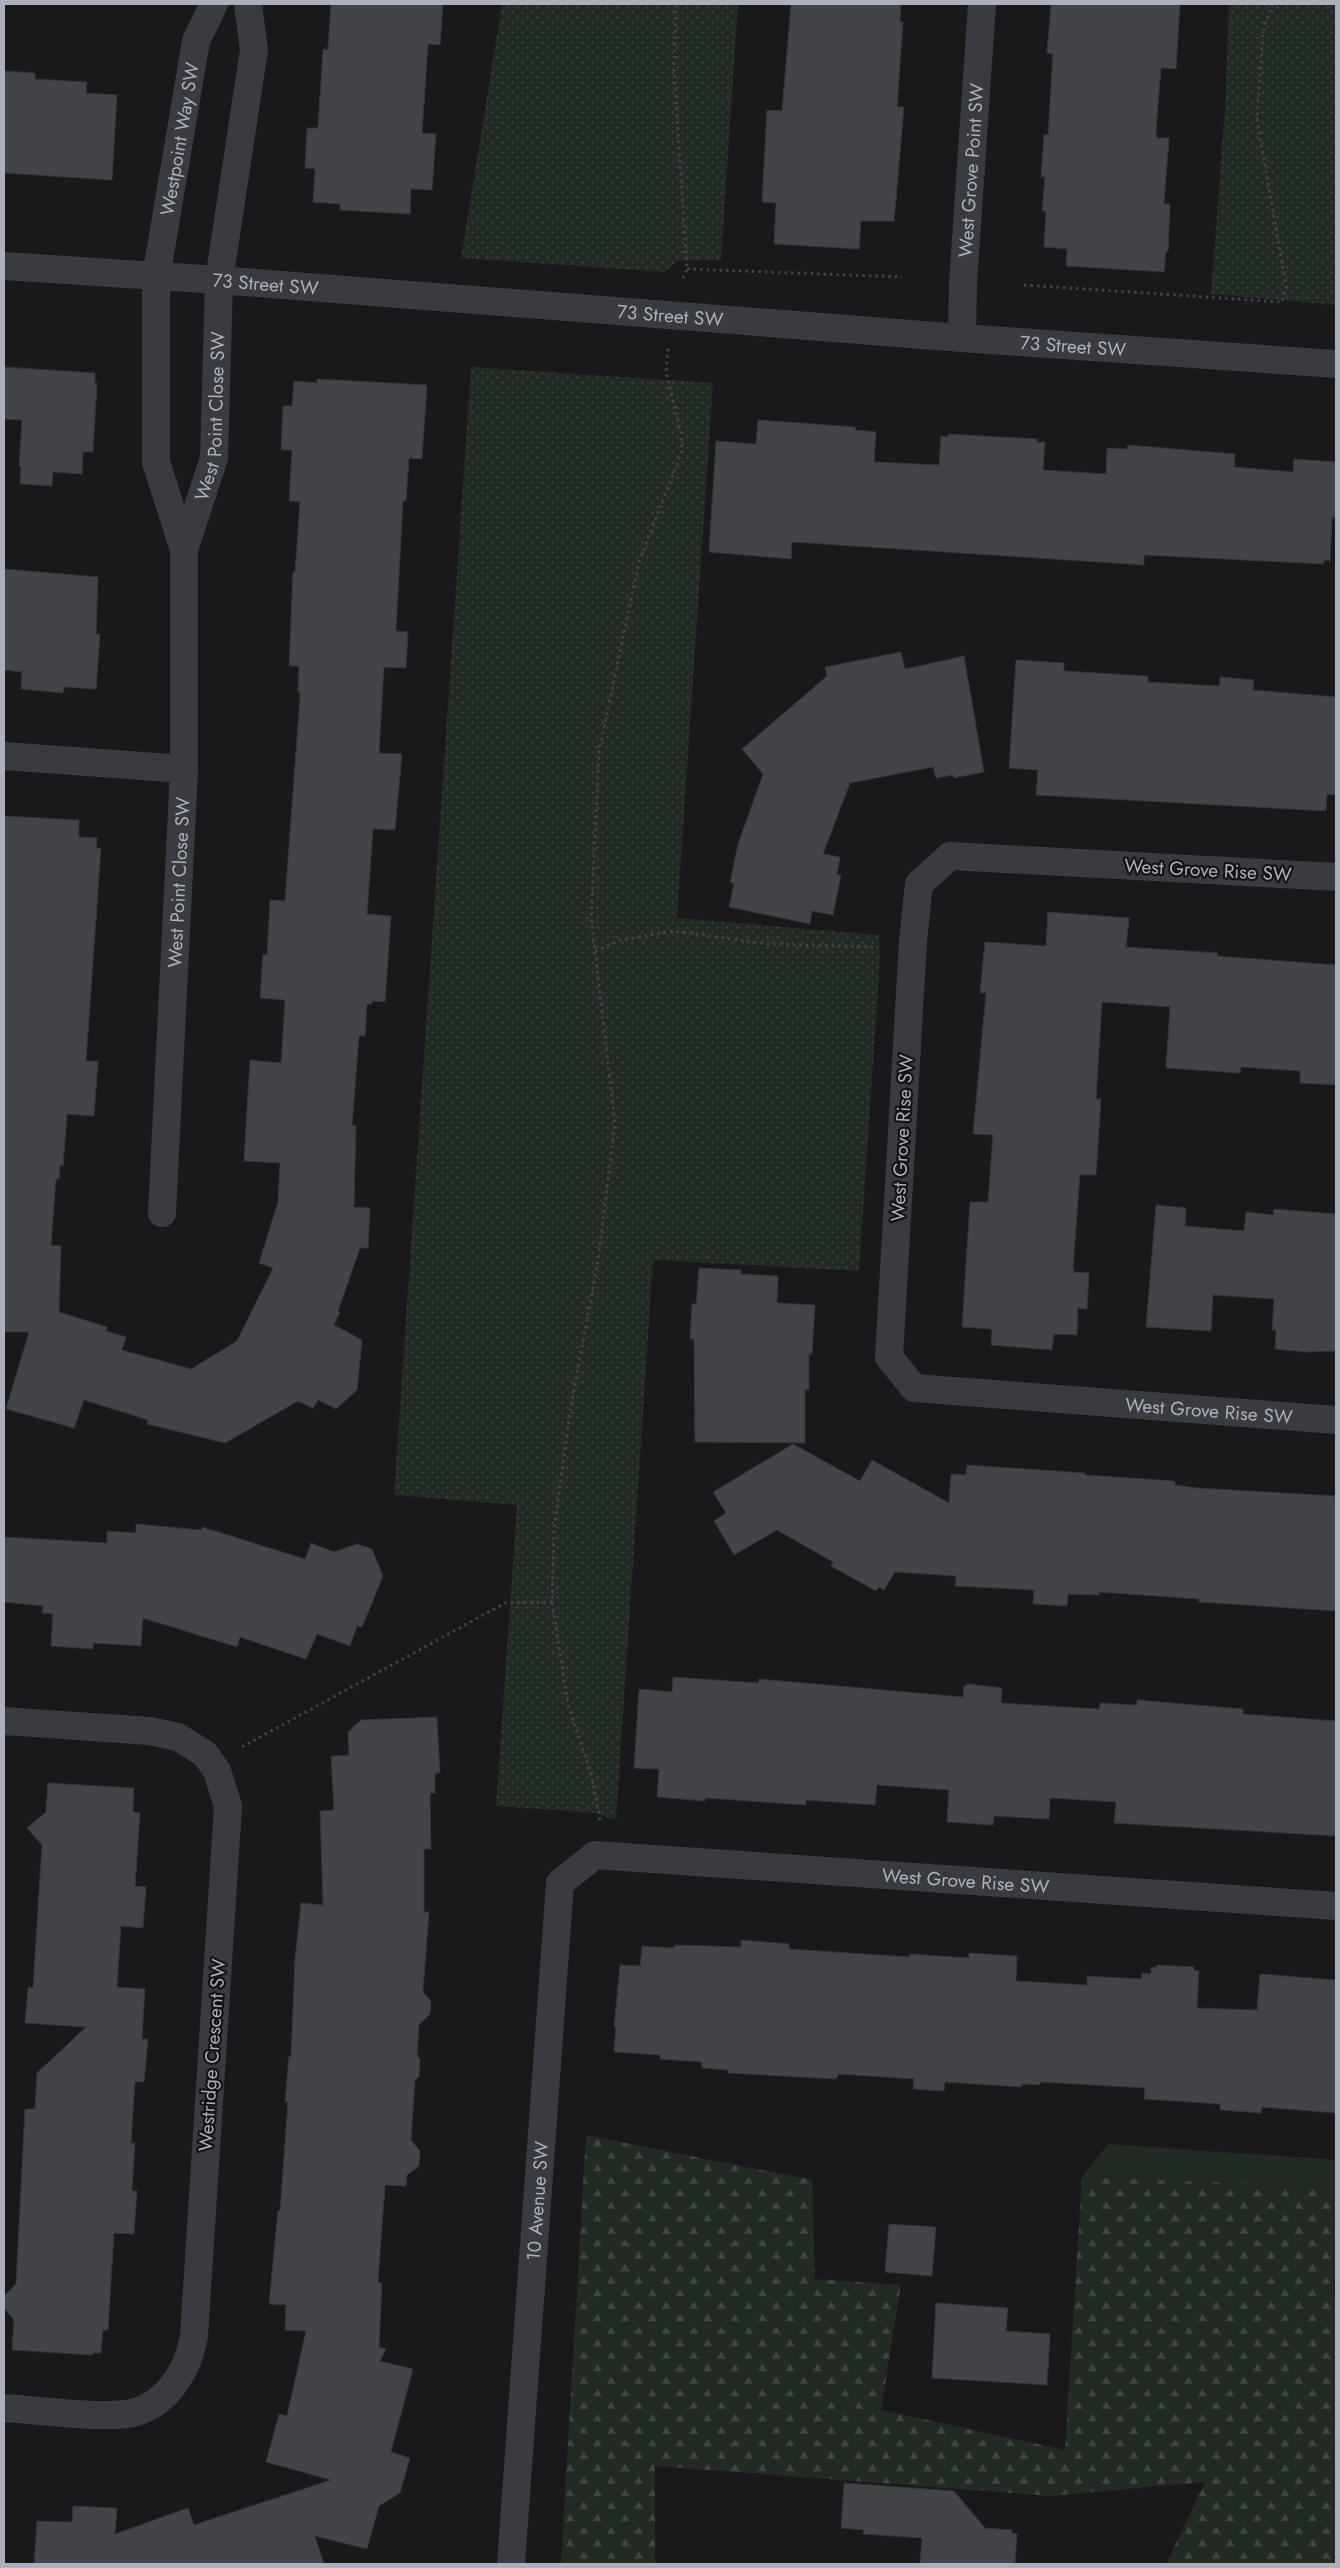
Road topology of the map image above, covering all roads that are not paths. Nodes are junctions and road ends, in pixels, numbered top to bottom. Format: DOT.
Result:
graph roads {
  1 [pos="214,4"];
  2 [pos="248,4"];
  3 [pos="982,4"];
  4 [pos="4,266"];
  5 [pos="156,277"];
  6 [pos="219,280"];
  7 [pos="962,338"];
  8 [pos="1336,364"];
  9 [pos="184,550"];
  10 [pos="4,756"];
  11 [pos="184,770"];
  12 [pos="1336,877"];
  13 [pos="162,1213"];
  14 [pos="1336,1420"];
  15 [pos="4,1721"];
  16 [pos="594,1855"];
  17 [pos="1336,1906"];
  18 [pos="4,2408"];
  19 [pos="511,2564"];
  1 -- 5 [label="street, Westpoint Way SW"];
  2 -- 6 [label="street"];
  3 -- 7 [label="street, West Grove Point SW"];
  4 -- 5 [label="street, 73 Street SW"];
  5 -- 6 [label="street, 73 Street SW"];
  5 -- 9 [label="street, West Point Close SW"];
  6 -- 7 [label="street, 73 Street SW"];
  6 -- 9 [label="street, West Point Close SW"];
  7 -- 8 [label="street, 73 Street SW"];
  9 -- 11 [label="street, West Point Close SW"];
  10 -- 11 [label="street"];
  11 -- 13 [label="street, West Point Close SW"];
  12 -- 14 [label="street, West Grove Rise SW"];
  15 -- 18 [label="street, Westridge Crescent SW"];
  16 -- 17 [label="street, West Grove Rise SW"];
  16 -- 19 [label="street, 10 Avenue SW"];
}
